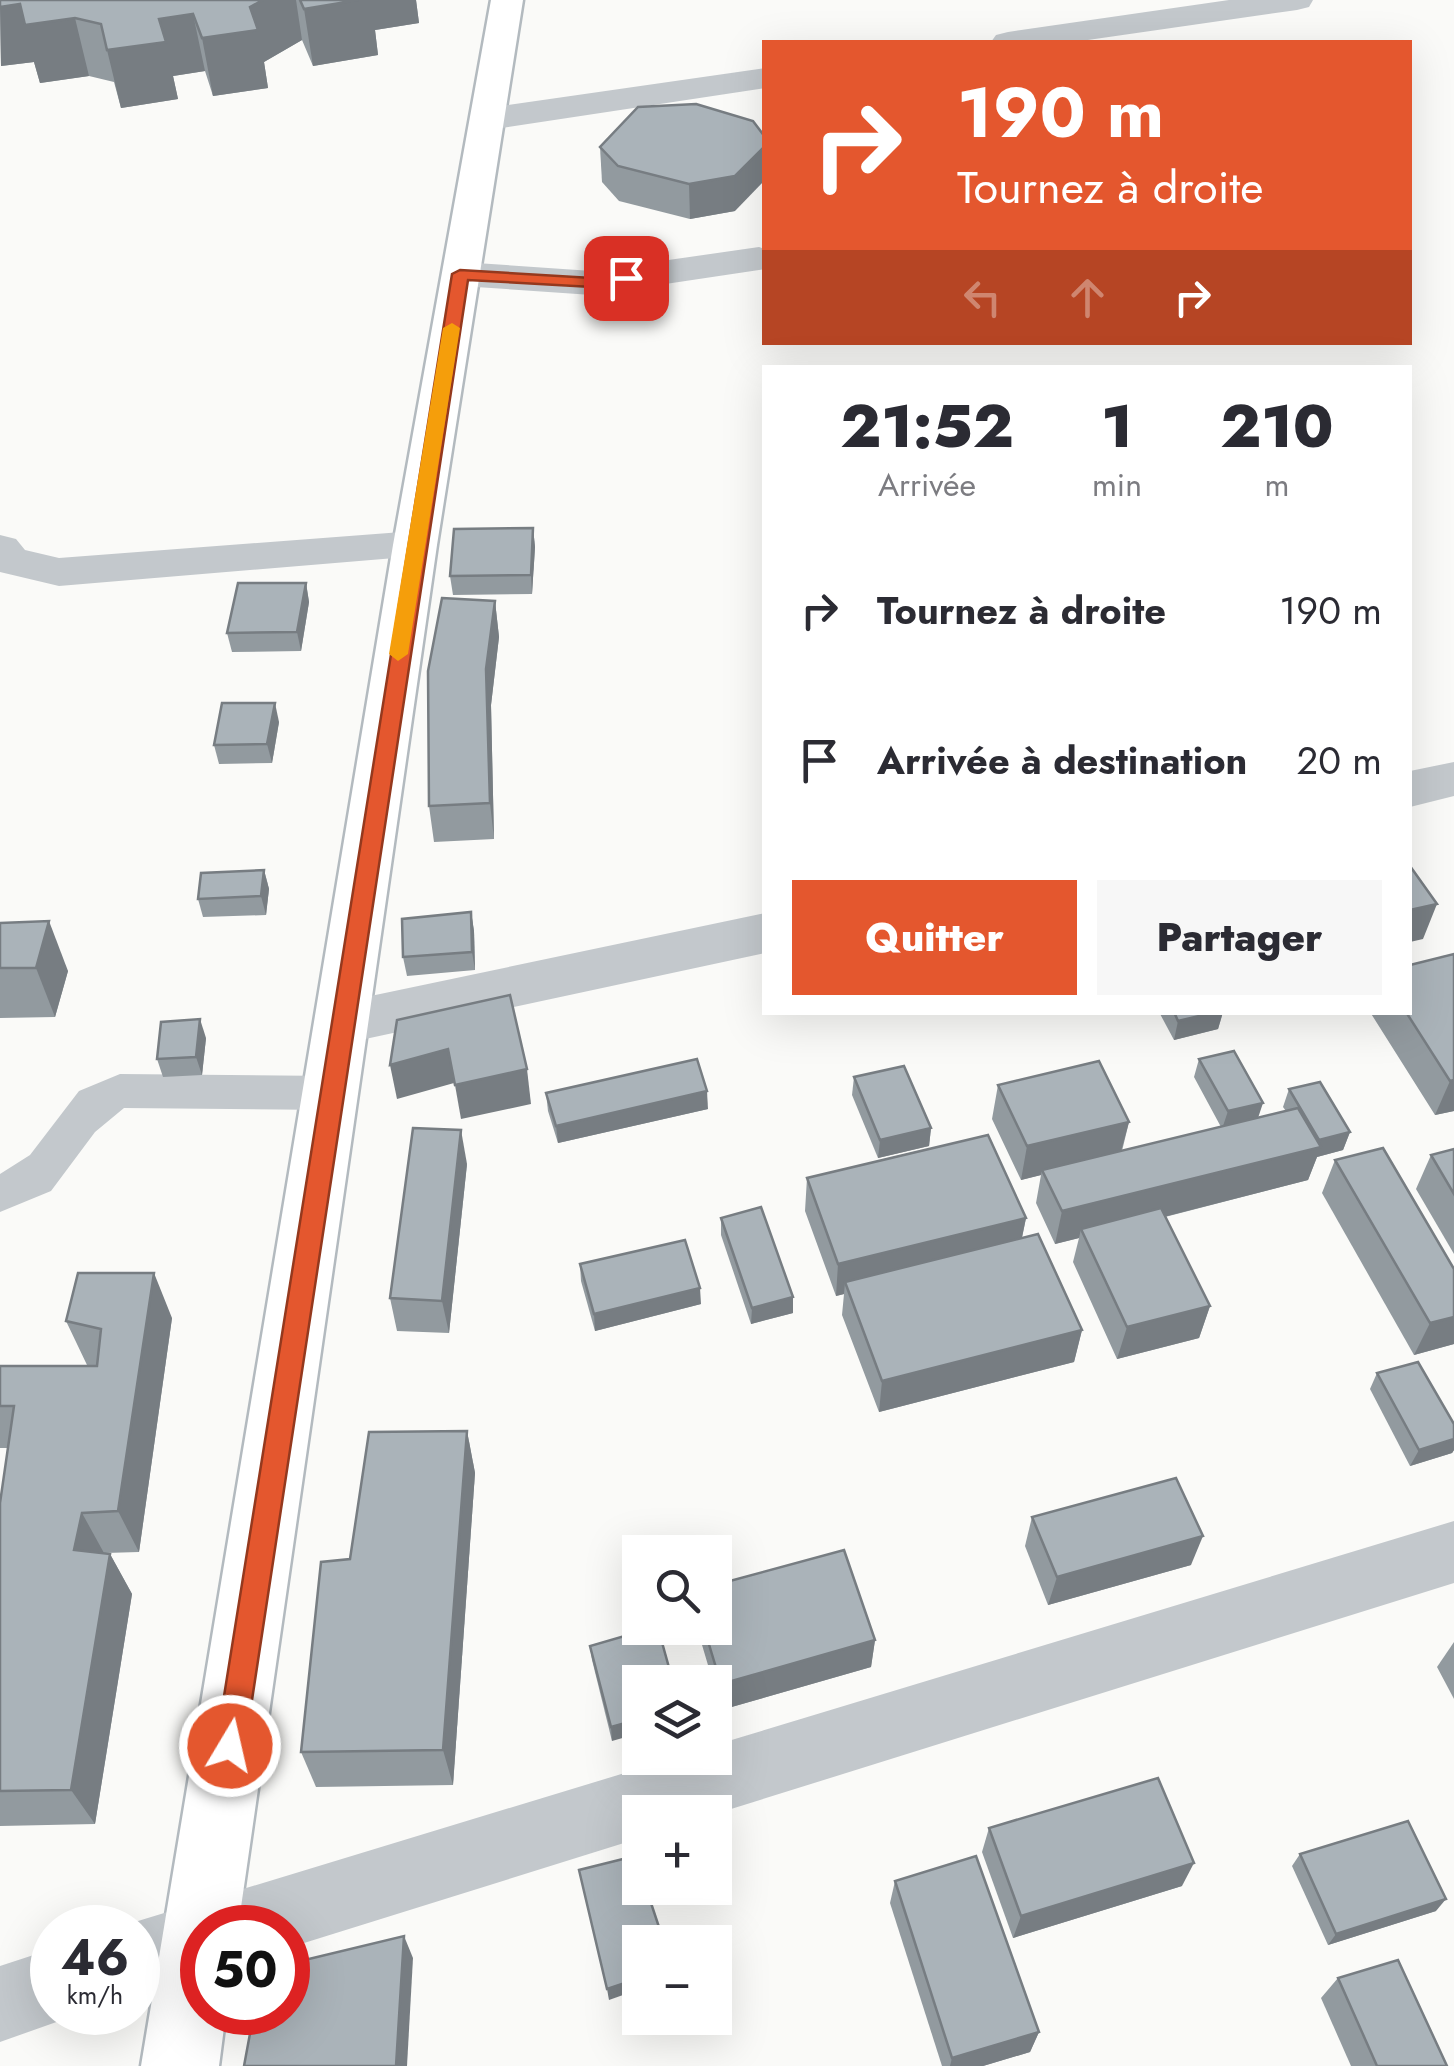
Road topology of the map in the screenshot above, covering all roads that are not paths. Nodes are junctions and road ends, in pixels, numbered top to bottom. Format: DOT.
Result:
graph roads {
  1 [pos="507,0"];
  2 [pos="1297,0"];
  3 [pos="1025,31"];
  4 [pos="762,78"];
  5 [pos="488,119"];
  6 [pos="758,259"];
  7 [pos="460,274"];
  8 [pos="415,545"];
  9 [pos="0,549"];
  10 [pos="59,572"];
  11 [pos="0,579"];
  12 [pos="1454,779"];
  13 [pos="1412,789"];
  14 [pos="762,933"];
  15 [pos="342,1023"];
  16 [pos="332,1093"];
  17 [pos="0,1193"];
  18 [pos="1454,1552"];
  19 [pos="199,1905"];
  20 [pos="307,1905"];
  21 [pos="30,1994"];
  22 [pos="0,2004"];
  23 [pos="183,2035"];
  24 [pos="180,2066"];
  1 -- 5 [label="main road"];
  2 -- 3 [label="street"];
  4 -- 5 [label="street"];
  5 -- 7 [label="main road"];
  6 -- 7 [label="street"];
  7 -- 8 [label="main road"];
  8 -- 10 [label="street"];
  8 -- 15 [label="main road"];
  9 -- 10 [label="street"];
  10 -- 11 [label="street"];
  12 -- 13 [label="street"];
  14 -- 15 [label="street"];
  15 -- 16 [label="main road"];
  16 -- 17 [label="lane"];
  16 -- 19 [label="main road"];
  18 -- 20 [label="street"];
  21 -- 22 [label="street"];
  23 -- 24 [label="main road"];
}
